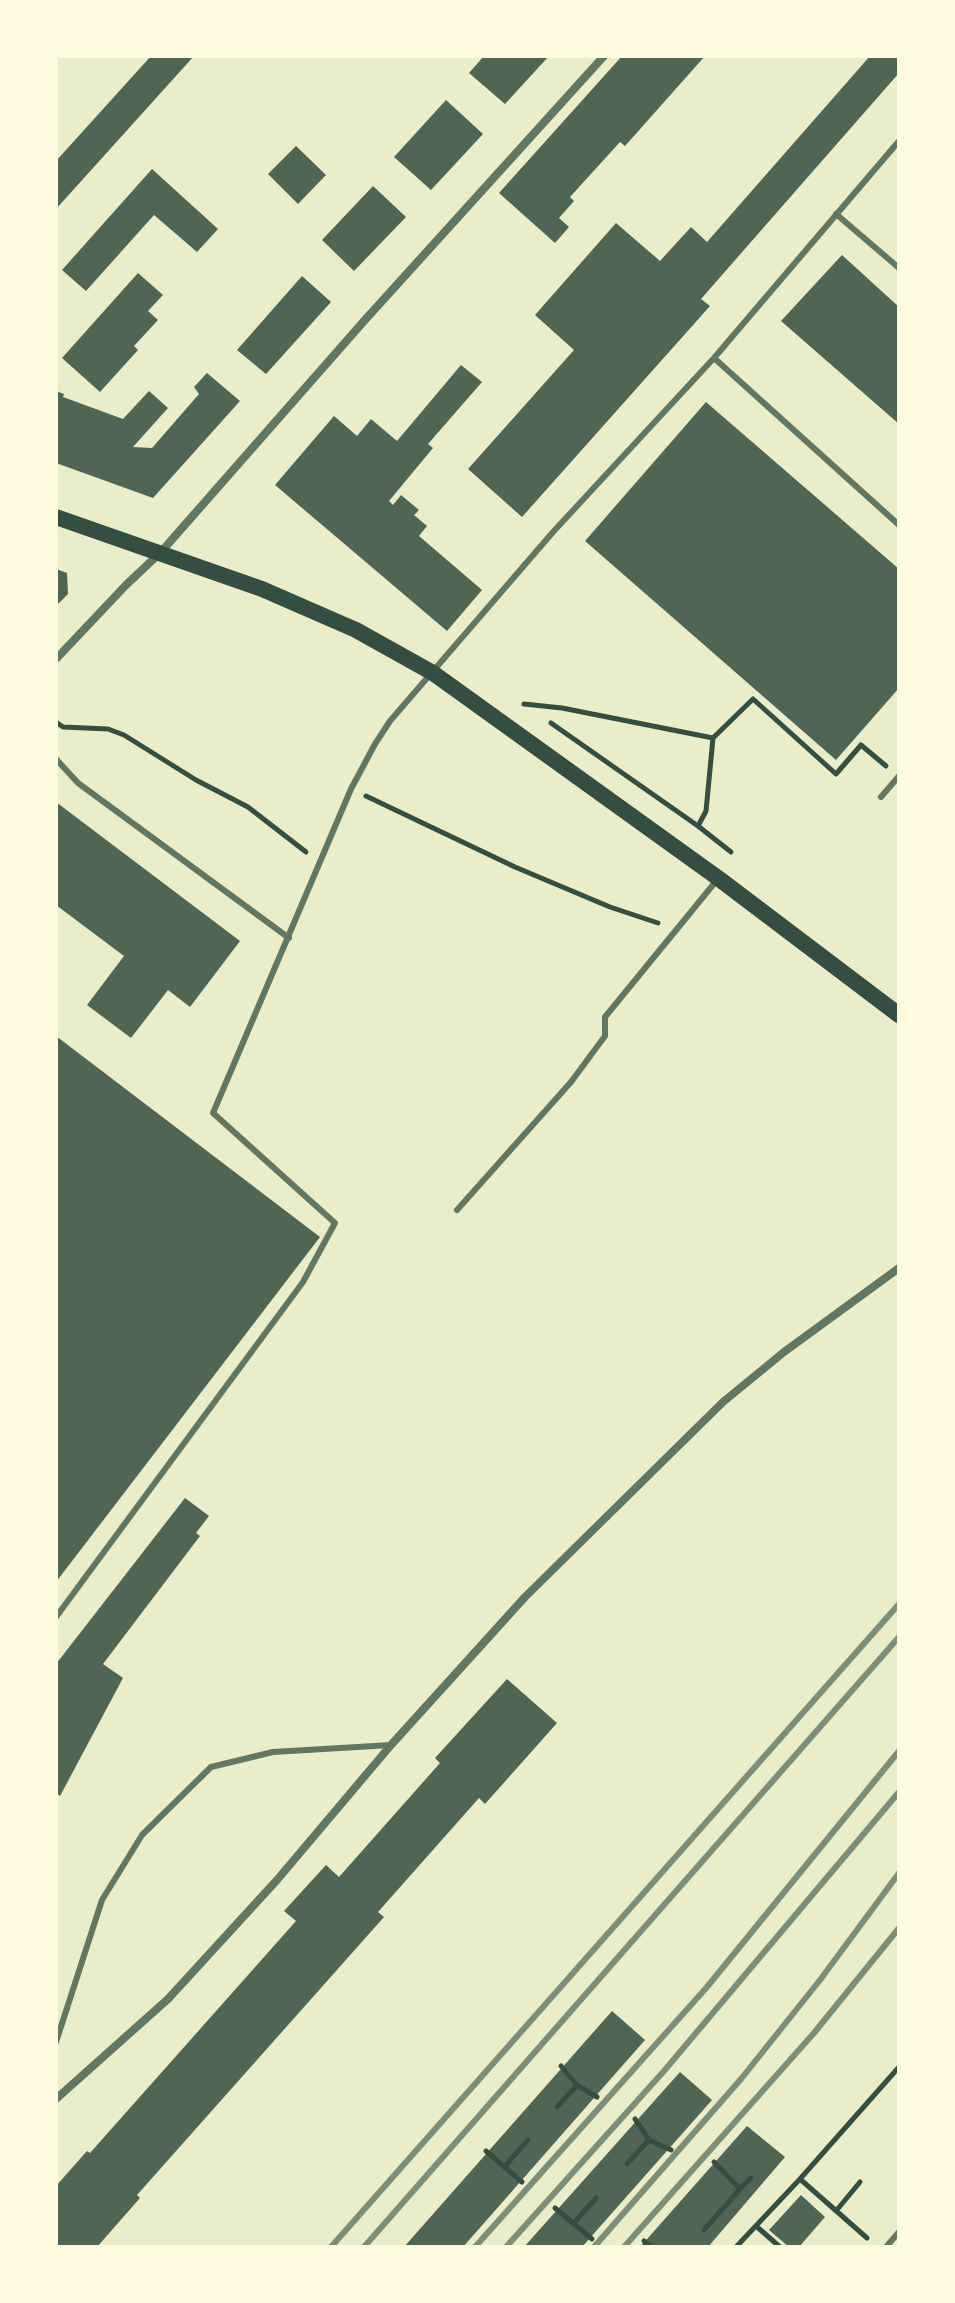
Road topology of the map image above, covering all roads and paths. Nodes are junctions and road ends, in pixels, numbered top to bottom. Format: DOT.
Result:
graph roads {
  1 [pos="604,56"];
  2 [pos="899,141"];
  3 [pos="836,214"];
  4 [pos="899,268"];
  5 [pos="714,358"];
  6 [pos="56,517"];
  7 [pos="899,525"];
  8 [pos="161,552"];
  9 [pos="56,659"];
  10 [pos="433,673"];
  11 [pos="524,704"];
  12 [pos="56,722"];
  13 [pos="713,738"];
  14 [pos="56,759"];
  15 [pos="899,776"];
  16 [pos="351,789"];
  17 [pos="881,797"];
  18 [pos="698,826"];
  19 [pos="321,864"];
  20 [pos="718,878"];
  21 [pos="677,930"];
  22 [pos="289,938"];
  23 [pos="899,1015"];
  24 [pos="457,1210"];
  25 [pos="899,1268"];
  26 [pos="56,1617"];
  27 [pos="391,1745"];
  28 [pos="56,2042"];
  29 [pos="561,2066"];
  30 [pos="899,2067"];
  31 [pos="577,2085"];
  32 [pos="597,2097"];
  33 [pos="56,2099"];
  34 [pos="557,2107"];
  35 [pos="635,2119"];
  36 [pos="528,2140"];
  37 [pos="649,2140"];
  38 [pos="671,2150"];
  39 [pos="486,2151"];
  40 [pos="714,2162"];
  41 [pos="627,2164"];
  42 [pos="505,2166"];
  43 [pos="751,2178"];
  44 [pos="800,2179"];
  45 [pos="522,2182"];
  46 [pos="860,2182"];
  47 [pos="740,2189"];
  48 [pos="596,2198"];
  49 [pos="555,2208"];
  50 [pos="836,2211"];
  51 [pos="573,2224"];
  52 [pos="756,2226"];
  53 [pos="704,2230"];
  54 [pos="899,2232"];
  55 [pos="592,2239"];
  56 [pos="869,2240"];
  57 [pos="644,2241"];
  58 [pos="651,2247"];
  59 [pos="736,2247"];
  60 [pos="780,2247"];
  61 [pos="886,2247"];
  1 -- 8 [label="street"];
  2 -- 3 [label="lane"];
  3 -- 4 [label="lane"];
  3 -- 5 [label="lane"];
  5 -- 7 [label="lane"];
  5 -- 10 [label="lane"];
  6 -- 8 [label="main road"];
  8 -- 9 [label="street"];
  8 -- 10 [label="main road"];
  10 -- 16 [label="lane"];
  10 -- 20 [label="main road"];
  11 -- 13 [label="path"];
  12 -- 19 [label="path"];
  13 -- 15 [label="path"];
  13 -- 18 [label="path"];
  14 -- 22 [label="lane"];
  15 -- 17 [label="lane"];
  16 -- 19 [label="lane"];
  16 -- 21 [label="path"];
  19 -- 22 [label="lane"];
  20 -- 21 [label="lane"];
  20 -- 23 [label="main road"];
  21 -- 24 [label="lane"];
  22 -- 26 [label="lane"];
  25 -- 27 [label="street"];
  27 -- 28 [label="lane"];
  27 -- 33 [label="street"];
  29 -- 31 [label="path"];
  30 -- 44 [label="path"];
  31 -- 32 [label="path"];
  31 -- 34 [label="path"];
  35 -- 37 [label="path"];
  36 -- 42 [label="path"];
  37 -- 38 [label="path"];
  37 -- 41 [label="path"];
  39 -- 42 [label="path"];
  40 -- 47 [label="path"];
  42 -- 45 [label="path"];
  43 -- 47 [label="path"];
  44 -- 50 [label="path"];
  44 -- 52 [label="path"];
  46 -- 50 [label="path"];
  47 -- 53 [label="path"];
  48 -- 51 [label="path"];
  49 -- 51 [label="path"];
  50 -- 56 [label="path"];
  51 -- 55 [label="path"];
  52 -- 59 [label="path"];
  52 -- 60 [label="path"];
  54 -- 61 [label="lane"];
  57 -- 58 [label="path"];
}
